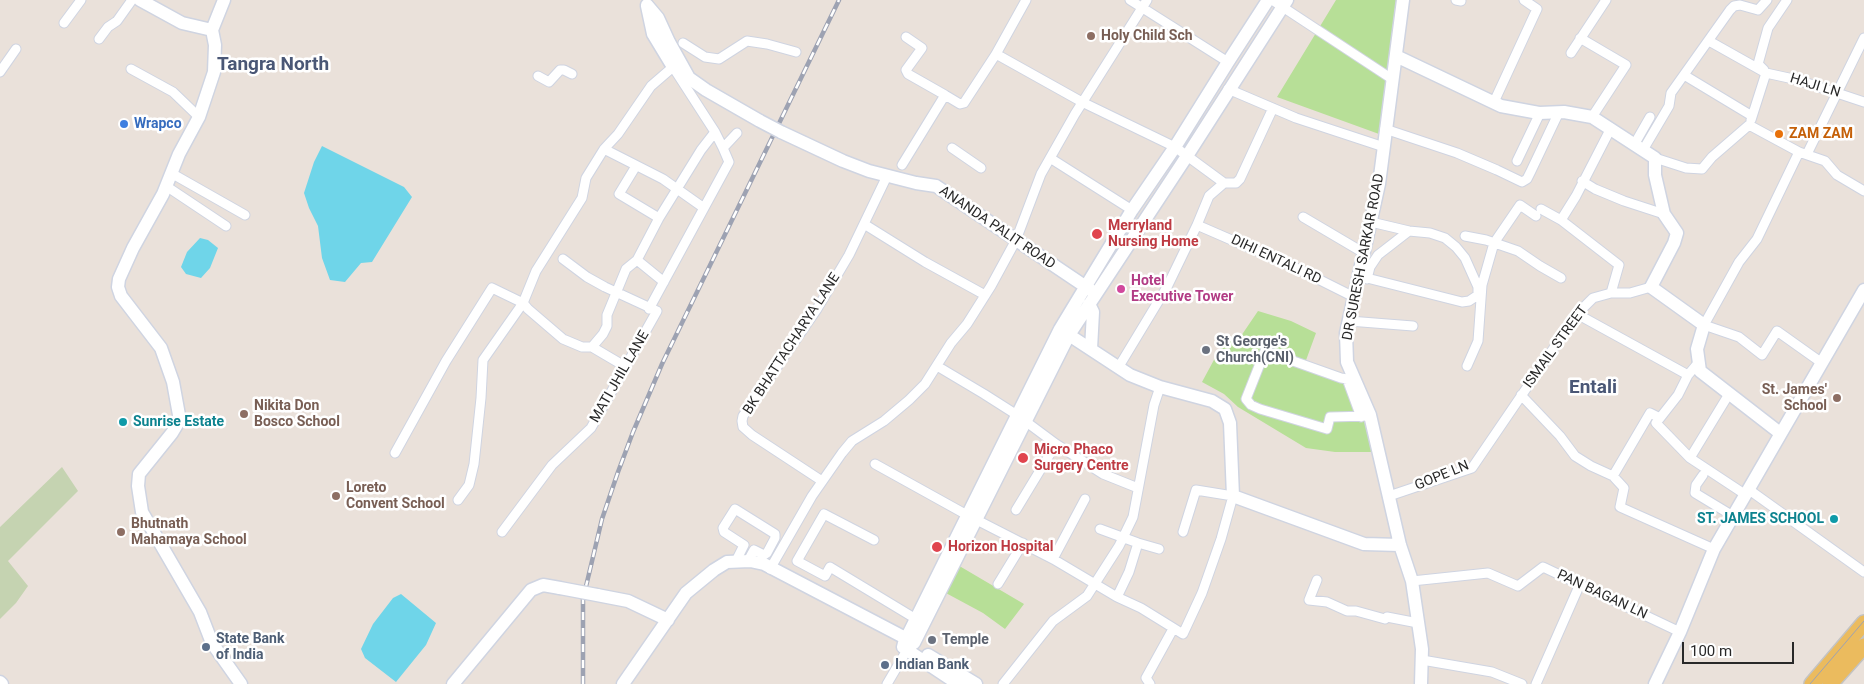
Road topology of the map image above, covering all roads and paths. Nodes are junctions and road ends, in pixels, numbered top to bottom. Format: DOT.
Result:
graph roads {
  1 [pos="81,0"];
  2 [pos="132,0"];
  3 [pos="140,0"];
  4 [pos="224,0"];
  5 [pos="1026,0"];
  6 [pos="1130,0"];
  7 [pos="1268,0"];
  8 [pos="1403,0"];
  9 [pos="1524,0"];
  10 [pos="1606,0"];
  11 [pos="1767,0"];
  12 [pos="1786,0"];
  13 [pos="647,2"];
  14 [pos="1280,2"];
  15 [pos="1144,4"];
  16 [pos="64,23"];
  17 [pos="212,30"];
  18 [pos="906,37"];
  19 [pos="1580,38"];
  20 [pos="1864,38"];
  21 [pos="99,39"];
  22 [pos="1709,41"];
  23 [pos="682,43"];
  24 [pos="16,49"];
  25 [pos="796,52"];
  26 [pos="1570,53"];
  27 [pos="996,54"];
  28 [pos="1396,56"];
  29 [pos="1228,62"];
  30 [pos="673,67"];
  31 [pos="131,69"];
  32 [pos="0,72"];
  33 [pos="1766,73"];
  34 [pos="572,74"];
  35 [pos="1684,75"];
  36 [pos="538,76"];
  37 [pos="1392,79"];
  38 [pos="1228,89"];
  39 [pos="1839,92"];
  40 [pos="945,95"];
  41 [pos="1082,102"];
  42 [pos="1494,102"];
  43 [pos="1864,102"];
  44 [pos="1273,108"];
  45 [pos="1559,112"];
  46 [pos="1540,113"];
  47 [pos="198,117"];
  48 [pos="1650,117"];
  49 [pos="1592,118"];
  50 [pos="1751,121"];
  51 [pos="1611,128"];
  52 [pos="1385,129"];
  53 [pos="715,132"];
  54 [pos="737,132"];
  55 [pos="1175,147"];
  56 [pos="1384,147"];
  57 [pos="723,148"];
  58 [pos="952,148"];
  59 [pos="1638,148"];
  60 [pos="604,149"];
  61 [pos="1803,153"];
  62 [pos="1187,156"];
  63 [pos="1050,158"];
  64 [pos="1655,158"];
  65 [pos="1517,161"];
  66 [pos="902,165"];
  67 [pos="636,166"];
  68 [pos="981,168"];
  69 [pos="171,174"];
  70 [pos="888,176"];
  71 [pos="1582,181"];
  72 [pos="1224,183"];
  73 [pos="166,186"];
  74 [pos="677,189"];
  75 [pos="1864,190"];
  76 [pos="704,208"];
  77 [pos="1132,210"];
  78 [pos="1664,214"];
  79 [pos="245,215"];
  80 [pos="1303,217"];
  81 [pos="659,218"];
  82 [pos="1561,220"];
  83 [pos="1371,222"];
  84 [pos="864,224"];
  85 [pos="1197,224"];
  86 [pos="226,226"];
  87 [pos="1409,231"];
  88 [pos="1465,236"];
  89 [pos="1016,240"];
  90 [pos="1494,243"];
  91 [pos="1364,253"];
  92 [pos="563,259"];
  93 [pos="636,260"];
  94 [pos="1363,277"];
  95 [pos="1561,278"];
  96 [pos="664,282"];
  97 [pos="1651,287"];
  98 [pos="1864,290"];
  99 [pos="616,292"];
  100 [pos="1611,293"];
  101 [pos="985,295"];
  102 [pos="1090,295"];
  103 [pos="1354,297"];
  104 [pos="523,303"];
  105 [pos="653,310"];
  106 [pos="1577,314"];
  107 [pos="1349,321"];
  108 [pos="1704,325"];
  109 [pos="1413,326"];
  110 [pos="1069,335"];
  111 [pos="592,347"];
  112 [pos="1091,349"];
  113 [pos="1699,362"];
  114 [pos="1822,362"];
  115 [pos="626,366"];
  116 [pos="938,366"];
  117 [pos="1467,366"];
  118 [pos="1118,368"];
  119 [pos="1688,375"];
  120 [pos="1350,379"];
  121 [pos="1160,386"];
  122 [pos="1729,394"];
  123 [pos="1521,395"];
  124 [pos="1366,417"];
  125 [pos="1021,418"];
  126 [pos="1660,418"];
  127 [pos="1780,433"];
  128 [pos="1056,444"];
  129 [pos="395,453"];
  130 [pos="1690,458"];
  131 [pos="875,464"];
  132 [pos="1703,475"];
  133 [pos="1613,476"];
  134 [pos="822,481"];
  135 [pos="1138,488"];
  136 [pos="1747,492"];
  137 [pos="1233,496"];
  138 [pos="1389,496"];
  139 [pos="1085,499"];
  140 [pos="458,500"];
  141 [pos="1016,510"];
  142 [pos="1733,516"];
  143 [pos="972,517"];
  144 [pos="1100,529"];
  145 [pos="502,532"];
  146 [pos="1183,532"];
  147 [pos="1123,537"];
  148 [pos="874,540"];
  149 [pos="1023,543"];
  150 [pos="1138,543"];
  151 [pos="744,545"];
  152 [pos="1400,545"];
  153 [pos="1159,549"];
  154 [pos="1714,549"];
  155 [pos="746,557"];
  156 [pos="1053,559"];
  157 [pos="770,568"];
  158 [pos="1864,572"];
  159 [pos="1317,580"];
  160 [pos="1412,581"];
  161 [pos="998,584"];
  162 [pos="1094,584"];
  163 [pos="1580,584"];
  164 [pos="1117,597"];
  165 [pos="916,619"];
  166 [pos="668,620"];
  167 [pos="1418,623"];
  168 [pos="1864,623"];
  169 [pos="1173,629"];
  170 [pos="1680,632"];
  171 [pos="909,644"];
  172 [pos="1864,646"];
  173 [pos="1422,660"];
  174 [pos="1815,683"];
  175 [pos="241,684"];
  176 [pos="453,684"];
  177 [pos="623,684"];
  178 [pos="887,684"];
  179 [pos="958,684"];
  180 [pos="976,684"];
  181 [pos="1003,684"];
  182 [pos="1150,684"];
  183 [pos="1421,684"];
  184 [pos="1522,684"];
  185 [pos="1536,684"];
  186 [pos="1655,684"];
  187 [pos="1830,684"];
  1 -- 16 [label="street"];
  2 -- 21 [label="street"];
  3 -- 17 [label="street"];
  4 -- 17 [label="street"];
  5 -- 27 [label="street"];
  6 -- 15 [label="street"];
  7 -- 29 [label="street"];
  8 -- 28 [label="street, DR SURESH SARKAR ROAD"];
  9 -- 42 [label="street"];
  10 -- 19 [label="street"];
  11 -- 22 [label="street"];
  12 -- 33 [label="street"];
  13 -- 30 [label="street"];
  13 -- 70 [label="street, ANANDA PALIT ROAD, bridge"];
  14 -- 37 [label="street"];
  14 -- 38 [label="street"];
  15 -- 29 [label="street"];
  15 -- 41 [label="street"];
  17 -- 47 [label="street"];
  18 -- 40 [label="street"];
  19 -- 26 [label="street"];
  19 -- 49 [label="street"];
  20 -- 39 [label="street"];
  22 -- 33 [label="street, HAJI LN"];
  22 -- 35 [label="street"];
  23 -- 25 [label="street"];
  24 -- 32 [label="street"];
  27 -- 40 [label="street"];
  27 -- 41 [label="street"];
  28 -- 37 [label="street, DR SURESH SARKAR ROAD"];
  28 -- 42 [label="street"];
  29 -- 55 [label="street"];
  30 -- 53 [label="street"];
  30 -- 60 [label="street"];
  31 -- 47 [label="street"];
  33 -- 39 [label="street, HAJI LN"];
  33 -- 50 [label="street"];
  34 -- 36 [label="street"];
  35 -- 50 [label="street"];
  35 -- 59 [label="street"];
  37 -- 52 [label="street, DR SURESH SARKAR ROAD"];
  38 -- 44 [label="street"];
  38 -- 62 [label="street"];
  39 -- 43 [label="street, HAJI LN"];
  39 -- 61 [label="street"];
  40 -- 66 [label="street"];
  41 -- 55 [label="street"];
  41 -- 63 [label="street"];
  42 -- 46 [label="street"];
  44 -- 56 [label="street"];
  44 -- 72 [label="street"];
  45 -- 46 [label="street"];
  45 -- 49 [label="street"];
  45 -- 52 [label="street"];
  46 -- 65 [label="street"];
  47 -- 69 [label="street"];
  48 -- 59 [label="street"];
  49 -- 51 [label="street"];
  50 -- 61 [label="street"];
  50 -- 64 [label="street"];
  51 -- 59 [label="street"];
  51 -- 71 [label="street"];
  52 -- 56 [label="street, DR SURESH SARKAR ROAD"];
  53 -- 57 [label="street"];
  53 -- 74 [label="street"];
  54 -- 57 [label="street"];
  55 -- 62 [label="street"];
  55 -- 77 [label="street"];
  56 -- 83 [label="street, DR SURESH SARKAR ROAD"];
  57 -- 76 [label="street, MATI JHIL LANE"];
  58 -- 68 [label="street"];
  59 -- 64 [label="street"];
  60 -- 67 [label="street"];
  60 -- 104 [label="street"];
  61 -- 75 [label="street"];
  61 -- 108 [label="street"];
  62 -- 72 [label="street"];
  62 -- 102 [label="street"];
  63 -- 77 [label="street"];
  63 -- 89 [label="street"];
  64 -- 78 [label="street"];
  67 -- 74 [label="street"];
  67 -- 81 [label="street"];
  69 -- 73 [label="street"];
  69 -- 79 [label="street"];
  70 -- 84 [label="street, BK BHATTACHARYA LANE"];
  70 -- 89 [label="street, ANANDA PALIT ROAD"];
  71 -- 78 [label="street"];
  71 -- 82 [label="street"];
  72 -- 85 [label="street"];
  73 -- 86 [label="street"];
  73 -- 175 [label="street"];
  74 -- 76 [label="street"];
  74 -- 81 [label="street"];
  76 -- 96 [label="street, MATI JHIL LANE"];
  77 -- 102 [label="street"];
  78 -- 97 [label="street"];
  80 -- 91 [label="street"];
  81 -- 93 [label="street"];
  82 -- 90 [label="street"];
  82 -- 100 [label="street"];
  83 -- 87 [label="street"];
  83 -- 91 [label="street, DR SURESH SARKAR ROAD"];
  84 -- 101 [label="street"];
  84 -- 134 [label="street, BK BHATTACHARYA LANE"];
  85 -- 103 [label="street, DIHI ENTALI RD"];
  85 -- 118 [label="street"];
  87 -- 94 [label="street"];
  87 -- 94 [label="street"];
  88 -- 90 [label="street"];
  89 -- 101 [label="street"];
  89 -- 102 [label="street, ANANDA PALIT ROAD"];
  90 -- 95 [label="street"];
  90 -- 117 [label="street"];
  91 -- 94 [label="street, DR SURESH SARKAR ROAD"];
  92 -- 99 [label="street"];
  93 -- 96 [label="street"];
  93 -- 99 [label="street"];
  94 -- 103 [label="street, DR SURESH SARKAR ROAD"];
  96 -- 105 [label="street, MATI JHIL LANE"];
  97 -- 100 [label="street, ISMAIL STREET"];
  97 -- 108 [label="street"];
  98 -- 114 [label="street"];
  99 -- 105 [label="street"];
  99 -- 111 [label="street"];
  100 -- 106 [label="street, ISMAIL STREET"];
  101 -- 116 [label="street"];
  102 -- 110 [label="street"];
  102 -- 112 [label="street"];
  102 -- 125 [label="street"];
  103 -- 107 [label="street, DR SURESH SARKAR ROAD"];
  104 -- 111 [label="street"];
  104 -- 129 [label="street"];
  104 -- 140 [label="street"];
  105 -- 115 [label="street, MATI JHIL LANE"];
  106 -- 119 [label="street"];
  106 -- 123 [label="street, ISMAIL STREET"];
  107 -- 109 [label="street"];
  107 -- 120 [label="street, DR SURESH SARKAR ROAD"];
  108 -- 113 [label="street"];
  108 -- 114 [label="street"];
  110 -- 112 [label="street"];
  110 -- 125 [label="street"];
  111 -- 115 [label="street"];
  112 -- 118 [label="street"];
  113 -- 119 [label="street"];
  113 -- 122 [label="street"];
  114 -- 127 [label="street"];
  115 -- 145 [label="street, MATI JHIL LANE"];
  116 -- 125 [label="street"];
  116 -- 134 [label="street"];
  118 -- 121 [label="street"];
  119 -- 126 [label="street"];
  120 -- 124 [label="street, DR SURESH SARKAR ROAD"];
  120 -- 124 [label="street"];
  121 -- 135 [label="street"];
  121 -- 137 [label="street"];
  122 -- 127 [label="street"];
  122 -- 130 [label="street"];
  123 -- 133 [label="street"];
  123 -- 138 [label="street, GOPE LN"];
  124 -- 138 [label="street, DR SURESH SARKAR ROAD"];
  125 -- 128 [label="street"];
  125 -- 143 [label="street"];
  126 -- 130 [label="street"];
  126 -- 133 [label="street"];
  127 -- 136 [label="street"];
  128 -- 135 [label="street"];
  128 -- 141 [label="street"];
  130 -- 136 [label="street"];
  131 -- 143 [label="street"];
  132 -- 142 [label="street"];
  133 -- 154 [label="street"];
  134 -- 157 [label="street"];
  135 -- 147 [label="street"];
  136 -- 142 [label="street"];
  136 -- 158 [label="street"];
  137 -- 146 [label="street"];
  137 -- 152 [label="street"];
  137 -- 169 [label="street"];
  138 -- 152 [label="street, DR SURESH SARKAR ROAD"];
  139 -- 156 [label="street"];
  142 -- 154 [label="street"];
  143 -- 149 [label="street"];
  143 -- 165 [label="street"];
  143 -- 171 [label="street"];
  144 -- 147 [label="street"];
  147 -- 150 [label="street"];
  147 -- 162 [label="street"];
  148 -- 165 [label="street"];
  149 -- 156 [label="street"];
  149 -- 161 [label="street"];
  150 -- 153 [label="street"];
  150 -- 164 [label="street"];
  151 -- 155 [label="street"];
  151 -- 155 [label="street"];
  151 -- 155 [label="street"];
  152 -- 160 [label="street, DR SURESH SARKAR ROAD"];
  154 -- 170 [label="street"];
  155 -- 157 [label="street"];
  155 -- 166 [label="street"];
  156 -- 162 [label="street"];
  157 -- 171 [label="street"];
  159 -- 167 [label="street"];
  160 -- 163 [label="street, PAN BAGAN LN"];
  160 -- 167 [label="street, DR SURESH SARKAR ROAD"];
  162 -- 164 [label="street"];
  162 -- 181 [label="street"];
  163 -- 170 [label="street, PAN BAGAN LN"];
  163 -- 185 [label="street"];
  164 -- 169 [label="street"];
  165 -- 171 [label="street"];
  166 -- 176 [label="street, bridge"];
  166 -- 177 [label="street"];
  167 -- 173 [label="street, DR SURESH SARKAR ROAD"];
  168 -- 174 [label="main road"];
  169 -- 182 [label="street"];
  170 -- 186 [label="street"];
  171 -- 178 [label="street"];
  171 -- 179 [label="street"];
  171 -- 180 [label="street"];
  172 -- 187 [label="main road"];
  173 -- 183 [label="street, DR SURESH SARKAR ROAD"];
  173 -- 184 [label="street"];
}
